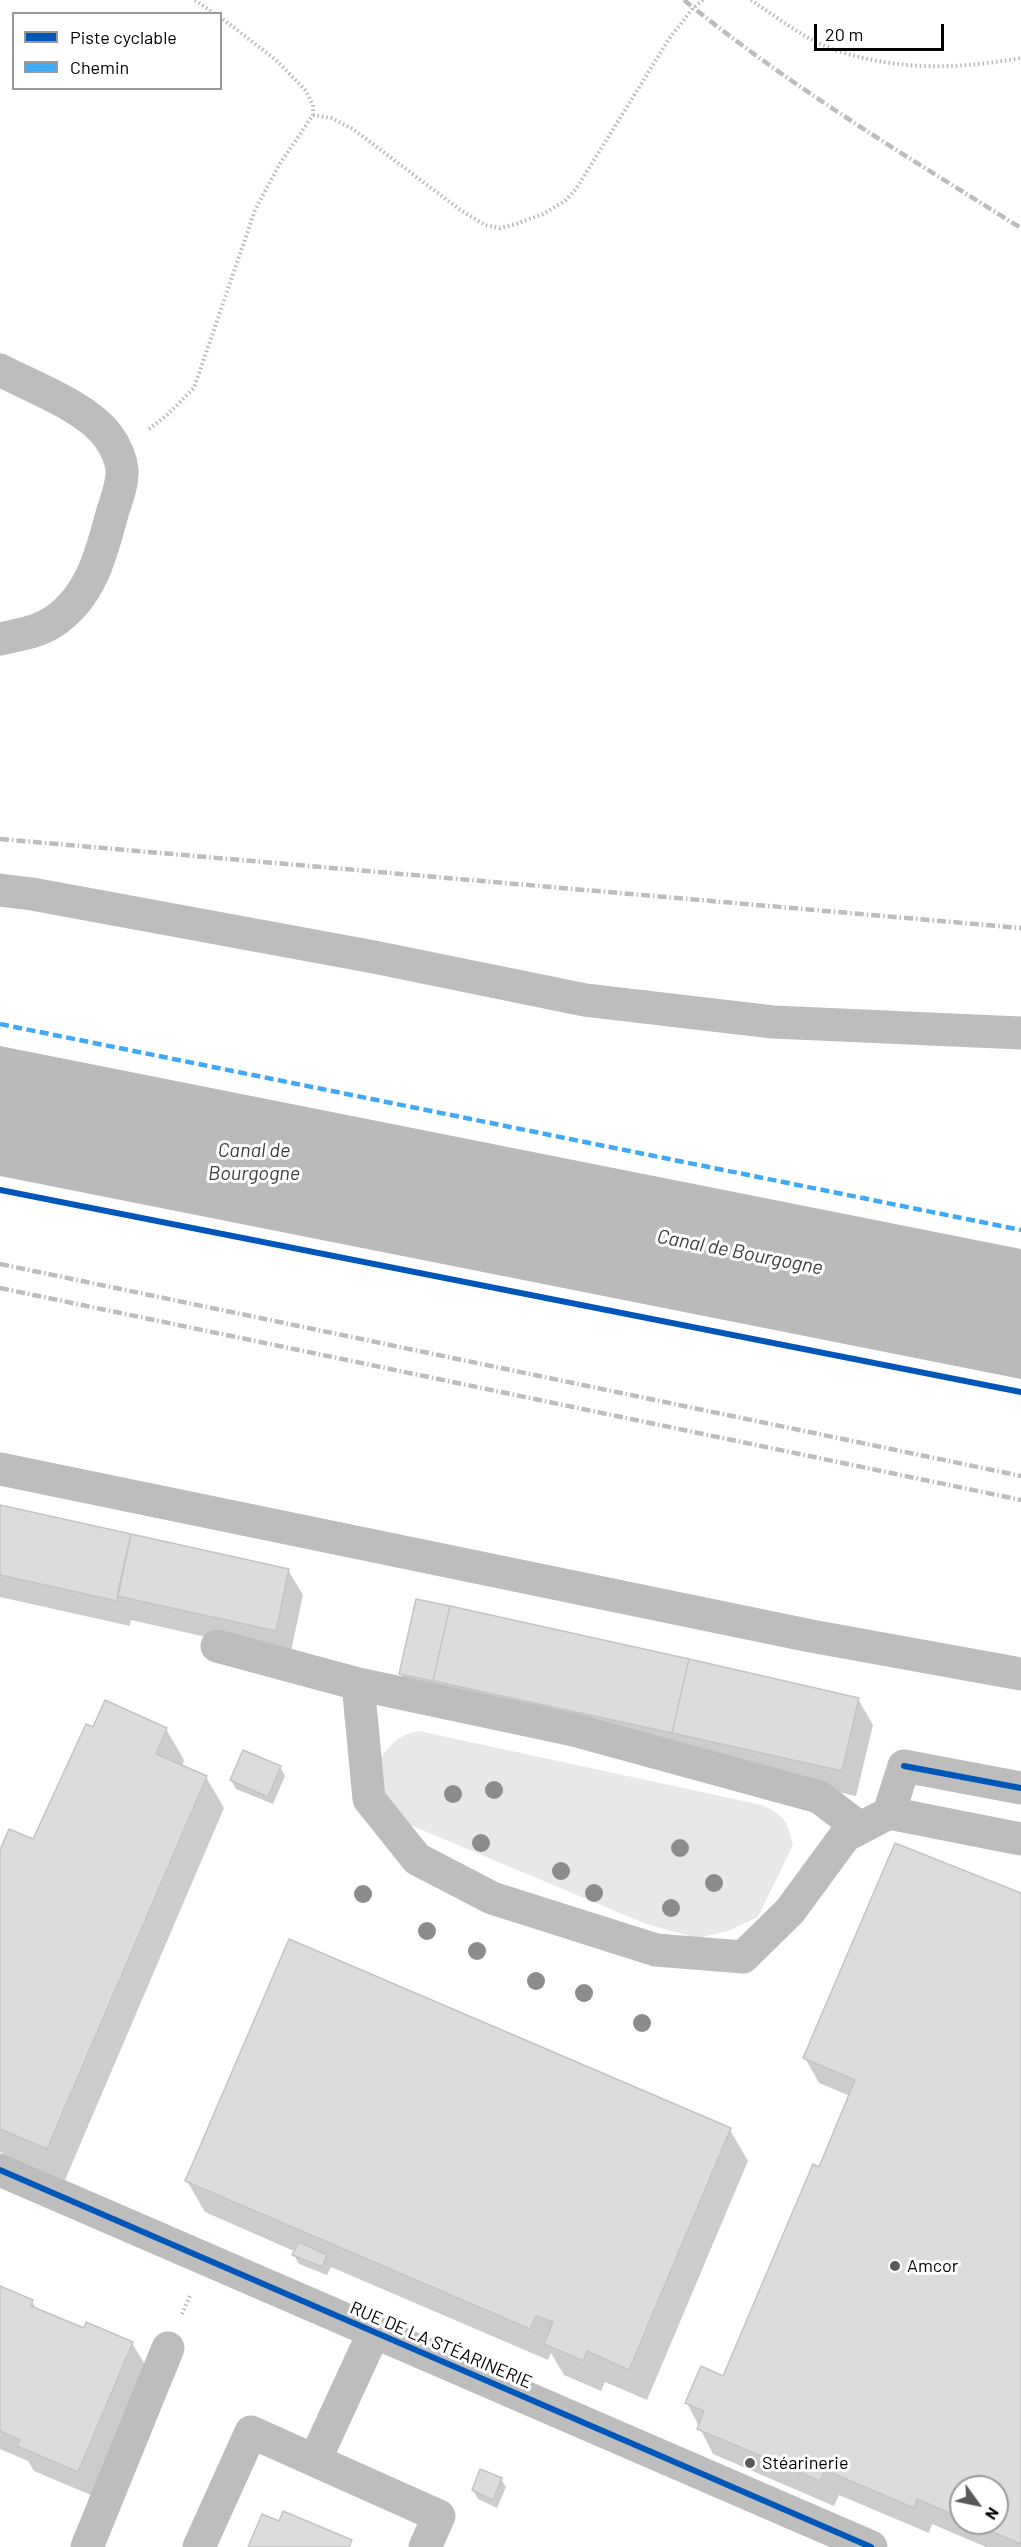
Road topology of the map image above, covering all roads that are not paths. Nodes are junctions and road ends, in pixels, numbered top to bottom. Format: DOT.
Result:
graph roads {
  1 [pos="0,370"];
  2 [pos="0,639"];
  3 [pos="0,890"];
  4 [pos="1021,1033"];
  5 [pos="0,1470"];
  6 [pos="217,1646"];
  7 [pos="1021,1674"];
  8 [pos="358,1684"];
  9 [pos="1021,1788"];
  10 [pos="889,1813"];
  11 [pos="860,1828"];
  12 [pos="1021,1839"];
  13 [pos="0,2170"];
  14 [pos="374,2332"];
  15 [pos="168,2348"];
  16 [pos="315,2460"];
  17 [pos="87,2547"];
  18 [pos="199,2547"];
  19 [pos="425,2547"];
  20 [pos="871,2547"];
  1 -- 2 [label="street"];
  3 -- 4 [label="street"];
  5 -- 7 [label="street"];
  6 -- 8 [label="street"];
  8 -- 11 [label="street"];
  8 -- 11 [label="street"];
  9 -- 10 [label="street"];
  10 -- 11 [label="street"];
  10 -- 12 [label="street"];
  13 -- 14 [label="street, RUE DE LA STÉARINERIE"];
  14 -- 16 [label="street"];
  14 -- 20 [label="street, RUE DE LA STÉARINERIE"];
  15 -- 17 [label="street"];
  16 -- 18 [label="street"];
  16 -- 19 [label="street"];
}
